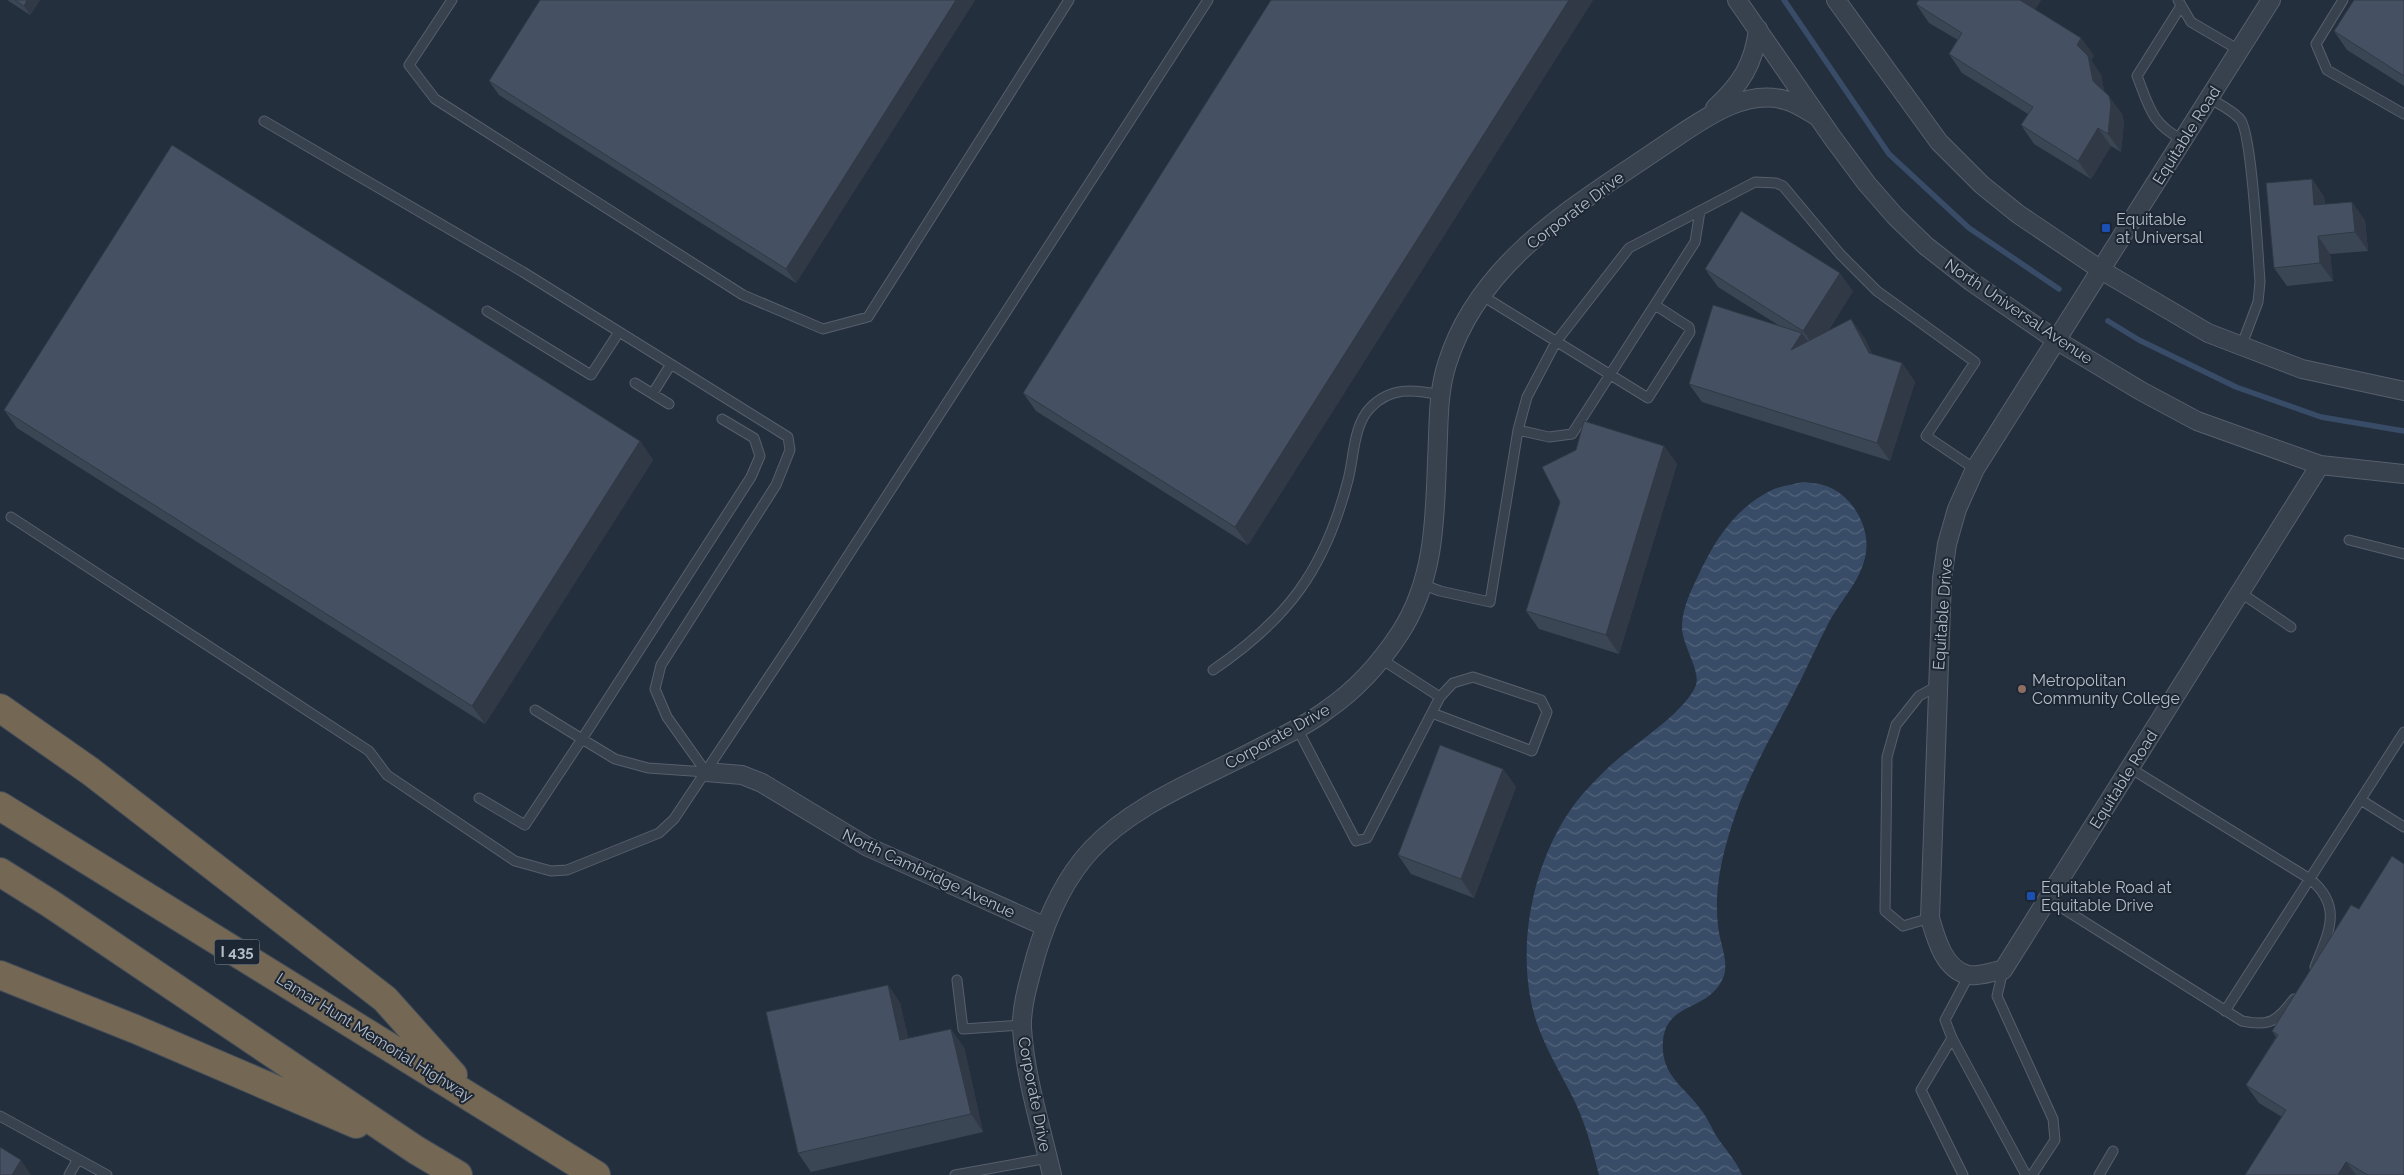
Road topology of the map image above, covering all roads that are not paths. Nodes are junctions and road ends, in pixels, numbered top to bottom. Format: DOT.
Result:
graph roads {
  1 [pos="452,0"];
  2 [pos="1069,0"];
  3 [pos="1208,0"];
  4 [pos="1737,0"];
  5 [pos="1836,0"];
  6 [pos="2271,0"];
  7 [pos="2343,0"];
  8 [pos="2180,3"];
  9 [pos="1758,29"];
  10 [pos="2239,50"];
  11 [pos="2208,98"];
  12 [pos="2404,114"];
  13 [pos="1818,117"];
  14 [pos="1704,118"];
  15 [pos="264,121"];
  16 [pos="2183,140"];
  17 [pos="1700,211"];
  18 [pos="2102,270"];
  19 [pos="1480,294"];
  20 [pos="1655,305"];
  21 [pos="487,311"];
  22 [pos="619,332"];
  23 [pos="2056,340"];
  24 [pos="1556,342"];
  25 [pos="2241,347"];
  26 [pos="670,364"];
  27 [pos="1609,376"];
  28 [pos="635,382"];
  29 [pos="2404,391"];
  30 [pos="653,393"];
  31 [pos="1440,395"];
  32 [pos="669,404"];
  33 [pos="722,419"];
  34 [pos="1518,430"];
  35 [pos="2320,465"];
  36 [pos="1976,470"];
  37 [pos="2404,474"];
  38 [pos="11,517"];
  39 [pos="2349,540"];
  40 [pos="2404,554"];
  41 [pos="1424,585"];
  42 [pos="2241,593"];
  43 [pos="2291,627"];
  44 [pos="1380,659"];
  45 [pos="1213,670"];
  46 [pos="1937,686"];
  47 [pos="1440,697"];
  48 [pos="0,708"];
  49 [pos="535,710"];
  50 [pos="1432,713"];
  51 [pos="1297,728"];
  52 [pos="2404,732"];
  53 [pos="582,739"];
  54 [pos="2130,768"];
  55 [pos="706,772"];
  56 [pos="479,798"];
  57 [pos="2361,800"];
  58 [pos="0,806"];
  59 [pos="2404,827"];
  60 [pos="0,872"];
  61 [pos="2310,879"];
  62 [pos="2048,899"];
  63 [pos="1930,918"];
  64 [pos="1044,926"];
  65 [pos="2315,968"];
  66 [pos="2003,970"];
  67 [pos="0,975"];
  68 [pos="1969,975"];
  69 [pos="957,980"];
  70 [pos="2297,996"];
  71 [pos="2225,1011"];
  72 [pos="1022,1025"];
  73 [pos="1952,1038"];
  74 [pos="474,1098"];
  75 [pos="0,1116"];
  76 [pos="416,1150"];
  77 [pos="2113,1151"];
  78 [pos="78,1159"];
  79 [pos="1050,1166"];
  80 [pos="999,1171"];
  81 [pos="69,1175"];
  82 [pos="107,1175"];
  83 [pos="458,1175"];
  84 [pos="596,1175"];
  85 [pos="955,1175"];
  86 [pos="1963,1175"];
  87 [pos="2026,1175"];
  88 [pos="2032,1175"];
  89 [pos="2099,1175"];
  1 -- 2 [label="lane"];
  3 -- 55 [label="lane"];
  4 -- 9 [label="street, North Universal Avenue"];
  5 -- 18 [label="street"];
  6 -- 10 [label="street, Equitable Road"];
  7 -- 12 [label="lane"];
  8 -- 10 [label="lane"];
  8 -- 16 [label="lane"];
  9 -- 13 [label="street, North Universal Avenue"];
  9 -- 14 [label="street, Corporate Drive"];
  10 -- 11 [label="street, Equitable Road"];
  11 -- 16 [label="street, Equitable Road"];
  11 -- 25 [label="lane"];
  13 -- 14 [label="street, Corporate Drive"];
  13 -- 23 [label="street, North Universal Avenue"];
  14 -- 19 [label="street, Corporate Drive"];
  15 -- 22 [label="lane"];
  16 -- 18 [label="street, Equitable Road"];
  17 -- 20 [label="lane"];
  17 -- 24 [label="lane"];
  17 -- 36 [label="lane"];
  18 -- 23 [label="street, Equitable Drive"];
  18 -- 25 [label="street"];
  19 -- 24 [label="lane"];
  19 -- 31 [label="street, Corporate Drive"];
  20 -- 27 [label="lane"];
  20 -- 27 [label="lane"];
  21 -- 22 [label="lane"];
  22 -- 26 [label="lane"];
  23 -- 35 [label="street, North Universal Avenue"];
  23 -- 36 [label="street, Equitable Drive"];
  24 -- 27 [label="lane"];
  24 -- 34 [label="lane"];
  25 -- 29 [label="street"];
  26 -- 30 [label="lane"];
  26 -- 55 [label="lane"];
  27 -- 34 [label="lane"];
  28 -- 30 [label="lane"];
  30 -- 32 [label="lane"];
  31 -- 41 [label="street, Corporate Drive"];
  31 -- 45 [label="lane"];
  33 -- 53 [label="lane"];
  34 -- 41 [label="lane"];
  35 -- 37 [label="street, North Universal Avenue"];
  35 -- 42 [label="street, Equitable Road"];
  36 -- 46 [label="street, Equitable Drive"];
  38 -- 55 [label="lane"];
  39 -- 40 [label="lane"];
  41 -- 44 [label="street, Corporate Drive"];
  42 -- 43 [label="lane"];
  42 -- 54 [label="street, Equitable Road"];
  44 -- 47 [label="lane"];
  44 -- 51 [label="street, Corporate Drive"];
  46 -- 63 [label="street, Equitable Drive"];
  46 -- 63 [label="lane"];
  47 -- 50 [label="lane"];
  47 -- 50 [label="lane"];
  48 -- 74 [label="highway"];
  49 -- 53 [label="lane"];
  50 -- 51 [label="lane"];
  51 -- 64 [label="street, Corporate Drive"];
  52 -- 57 [label="lane"];
  53 -- 55 [label="lane"];
  53 -- 56 [label="lane"];
  54 -- 61 [label="lane"];
  54 -- 62 [label="street, Equitable Road"];
  55 -- 64 [label="street, North Cambridge Avenue"];
  57 -- 59 [label="lane"];
  57 -- 61 [label="lane"];
  58 -- 74 [label="highway, Lamar Hunt Memorial Highway / I 435"];
  60 -- 76 [label="highway"];
  61 -- 65 [label="lane"];
  61 -- 71 [label="lane"];
  62 -- 66 [label="street, Equitable Road"];
  62 -- 71 [label="lane"];
  63 -- 68 [label="street, Equitable Drive"];
  64 -- 72 [label="street, Corporate Drive"];
  66 -- 68 [label="street"];
  66 -- 88 [label="lane"];
  67 -- 76 [label="highway"];
  68 -- 73 [label="lane"];
  69 -- 72 [label="lane"];
  70 -- 71 [label="lane"];
  72 -- 79 [label="street, Corporate Drive"];
  73 -- 86 [label="lane"];
  73 -- 87 [label="lane"];
  74 -- 84 [label="highway, Lamar Hunt Memorial Highway / I 435"];
  75 -- 78 [label="lane"];
  76 -- 83 [label="highway"];
  77 -- 89 [label="lane"];
  78 -- 81 [label="lane"];
  78 -- 82 [label="lane"];
  79 -- 80 [label="lane"];
  80 -- 85 [label="lane"];
}
